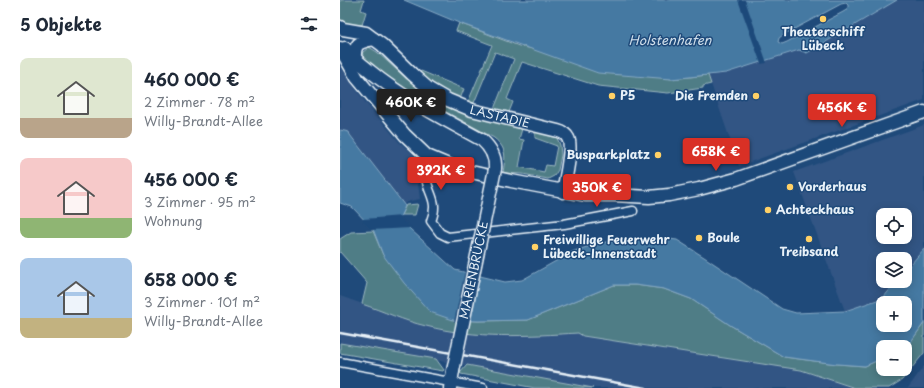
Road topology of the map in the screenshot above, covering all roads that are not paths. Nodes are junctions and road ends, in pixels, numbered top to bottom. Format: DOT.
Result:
graph roads {
  1 [pos="340,27"];
  2 [pos="374,39"];
  3 [pos="340,40"];
  4 [pos="340,48"];
  5 [pos="355,59"];
  6 [pos="381,80"];
  7 [pos="379,104"];
  8 [pos="924,112"];
  9 [pos="427,156"];
  10 [pos="563,192"];
  11 [pos="633,211"];
  12 [pos="340,362"];
  13 [pos="451,380"];
  14 [pos="483,388"];
  1 -- 2 [label="street, LASTADIE"];
  2 -- 5 [label="street"];
  2 -- 10 [label="street, LASTADIE"];
  3 -- 5 [label="street"];
  4 -- 7 [label="street"];
  5 -- 6 [label="street"];
  6 -- 7 [label="street"];
  6 -- 13 [label="street, MARIENBRÜCKE, bridge"];
  7 -- 9 [label="street"];
  8 -- 10 [label="street"];
  9 -- 10 [label="street"];
  9 -- 11 [label="street"];
  12 -- 13 [label="street"];
  13 -- 14 [label="street"];
}
